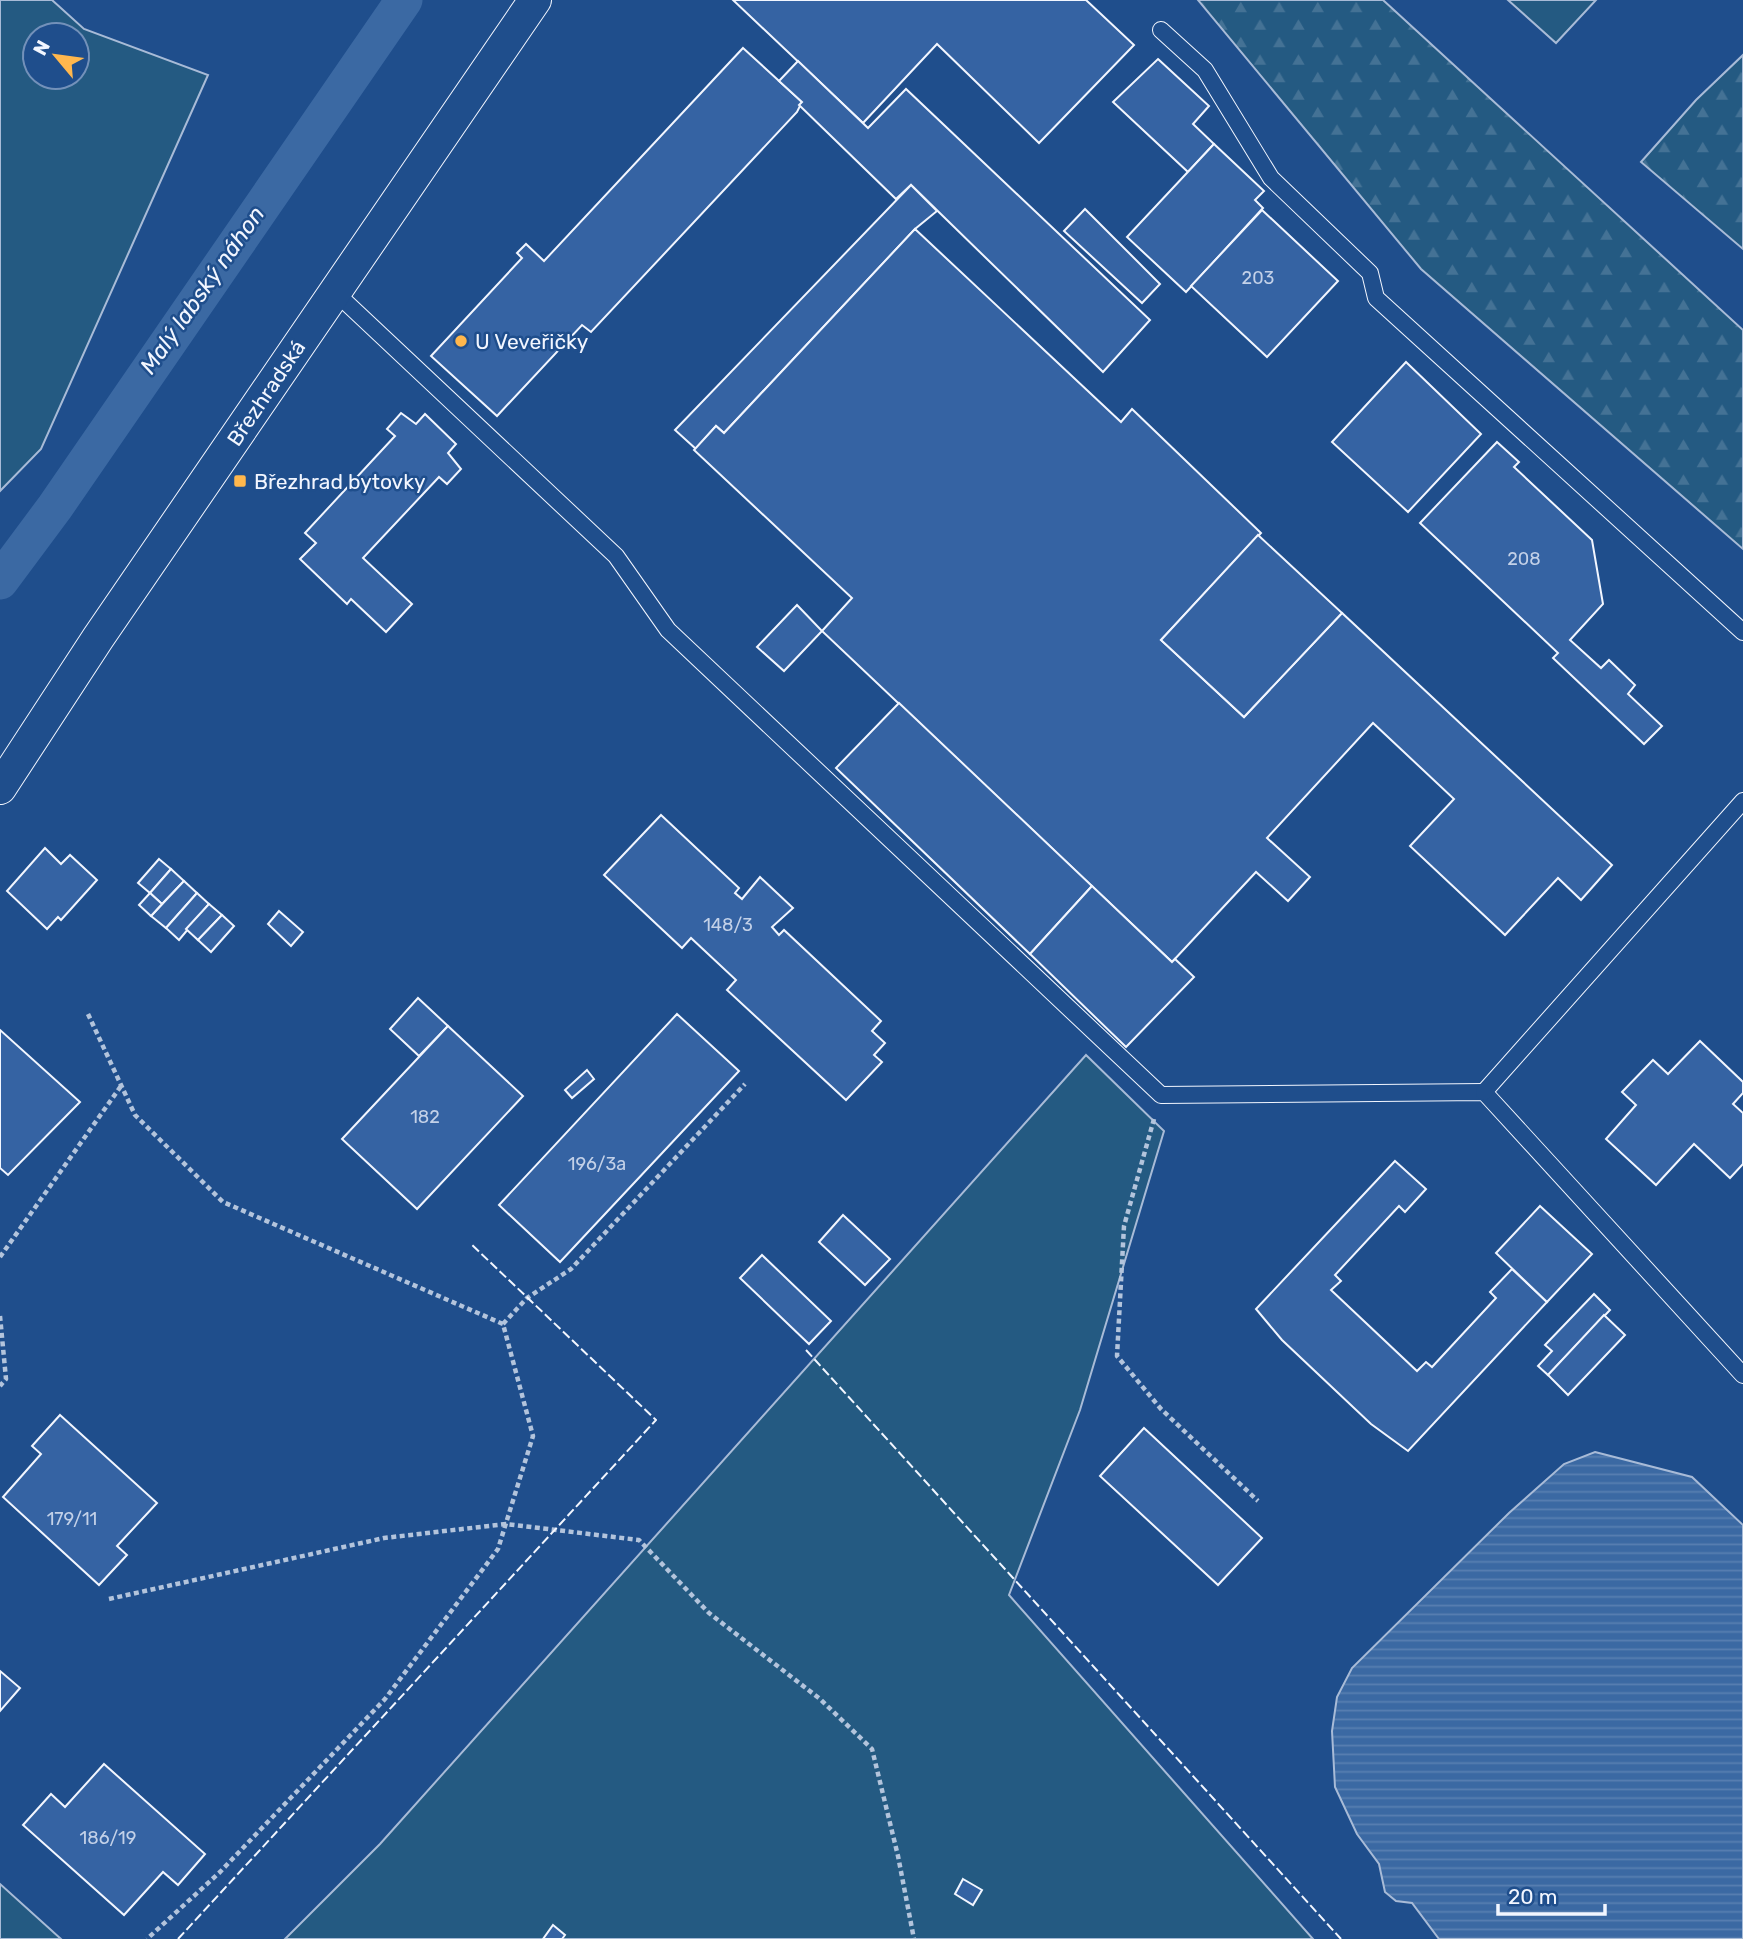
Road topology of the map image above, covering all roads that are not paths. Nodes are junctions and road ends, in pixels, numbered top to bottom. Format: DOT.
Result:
graph roads {
  1 [pos="535,0"];
  2 [pos="1161,30"];
  3 [pos="335,292"];
  4 [pos="1743,632"];
  5 [pos="0,788"];
  6 [pos="1743,801"];
  7 [pos="1484,1092"];
  8 [pos="1743,1375"];
  1 -- 3 [label="street, Březhradská"];
  2 -- 4 [label="lane"];
  3 -- 5 [label="street, Březhradská"];
  3 -- 7 [label="lane"];
  6 -- 7 [label="lane"];
  7 -- 8 [label="lane"];
}
